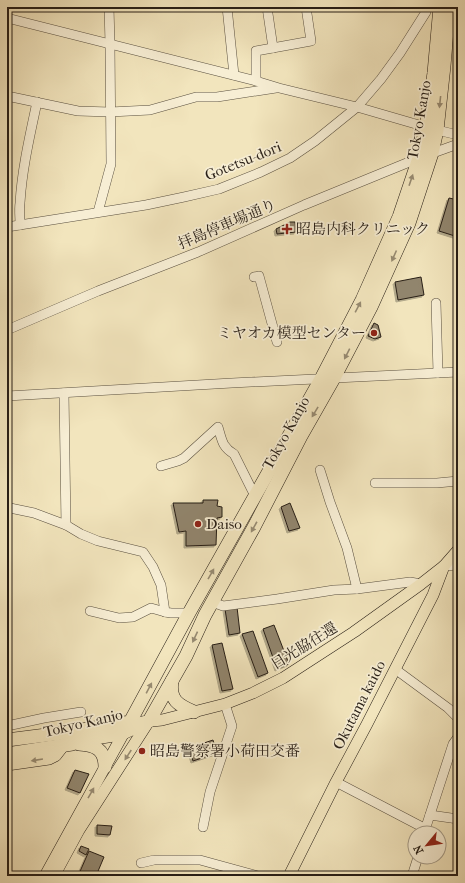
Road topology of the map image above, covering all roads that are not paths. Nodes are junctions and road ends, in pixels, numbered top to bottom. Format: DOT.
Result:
graph roads {
  1 [pos="109,7"];
  2 [pos="227,7"];
  3 [pos="266,7"];
  4 [pos="306,7"];
  5 [pos="440,7"];
  6 [pos="449,7"];
  7 [pos="426,12"];
  8 [pos="7,18"];
  9 [pos="110,44"];
  10 [pos="273,48"];
  11 [pos="234,75"];
  12 [pos="256,81"];
  13 [pos="280,88"];
  14 [pos="7,96"];
  15 [pos="37,102"];
  16 [pos="357,107"];
  17 [pos="110,112"];
  18 [pos="432,128"];
  19 [pos="458,135"];
  20 [pos="458,144"];
  21 [pos="432,154"];
  22 [pos="419,158"];
  23 [pos="98,212"];
  24 [pos="20,224"];
  25 [pos="7,226"];
  26 [pos="254,277"];
  27 [pos="436,303"];
  28 [pos="7,330"];
  29 [pos="277,342"];
  30 [pos="458,372"];
  31 [pos="438,373"];
  32 [pos="328,379"];
  33 [pos="64,393"];
  34 [pos="7,396"];
  35 [pos="161,466"];
  36 [pos="320,470"];
  37 [pos="458,480"];
  38 [pos="375,483"];
  39 [pos="255,496"];
  40 [pos="7,508"];
  41 [pos="66,525"];
  42 [pos="458,550"];
  43 [pos="458,565"];
  44 [pos="444,566"];
  45 [pos="421,584"];
  46 [pos="357,589"];
  47 [pos="212,602"];
  48 [pos="90,611"];
  49 [pos="165,612"];
  50 [pos="189,613"];
  51 [pos="395,669"];
  52 [pos="172,681"];
  53 [pos="225,704"];
  54 [pos="81,712"];
  55 [pos="194,712"];
  56 [pos="458,718"];
  57 [pos="149,721"];
  58 [pos="7,726"];
  59 [pos="127,727"];
  60 [pos="458,737"];
  61 [pos="7,740"];
  62 [pos="67,745"];
  63 [pos="7,754"];
  64 [pos="7,764"];
  65 [pos="105,767"];
  66 [pos="336,782"];
  67 [pos="430,815"];
  68 [pos="458,819"];
  69 [pos="414,825"];
  70 [pos="427,825"];
  71 [pos="203,827"];
  72 [pos="141,863"];
  73 [pos="415,865"];
  74 [pos="45,876"];
  75 [pos="54,876"];
  76 [pos="258,876"];
  77 [pos="289,876"];
  78 [pos="412,876"];
  1 -- 9 [label="street"];
  2 -- 11 [label="street"];
  3 -- 10 [label="street"];
  4 -- 10 [label="street"];
  5 -- 18 [label="highway, Tokyo Kanjo"];
  6 -- 18 [label="highway, Tokyo Kanjo, one-way"];
  7 -- 16 [label="street, Gotetsu-dori"];
  8 -- 9 [label="street"];
  9 -- 11 [label="street"];
  9 -- 17 [label="street"];
  10 -- 12 [label="street"];
  11 -- 12 [label="street"];
  12 -- 13 [label="street"];
  13 -- 16 [label="street"];
  13 -- 17 [label="street"];
  14 -- 15 [label="street"];
  15 -- 17 [label="street"];
  15 -- 24 [label="street"];
  16 -- 18 [label="street"];
  16 -- 23 [label="street, Gotetsu-dori"];
  17 -- 23 [label="street"];
  18 -- 19 [label="street"];
  18 -- 21 [label="highway, Tokyo Kanjo"];
  18 -- 22 [label="highway, Tokyo Kanjo"];
  20 -- 21 [label="street, 拝島停車場通り"];
  21 -- 22 [label="street, 拝島停車場通り"];
  21 -- 32 [label="highway, Tokyo Kanjo, one-way"];
  22 -- 28 [label="street, 拝島停車場通り"];
  32 -- 22 [label="highway, Tokyo Kanjo, one-way"];
  23 -- 24 [label="street, Gotetsu-dori"];
  24 -- 25 [label="street, Gotetsu-dori"];
  26 -- 29 [label="street"];
  27 -- 31 [label="street"];
  30 -- 31 [label="street"];
  31 -- 32 [label="street"];
  32 -- 33 [label="street"];
  32 -- 39 [label="highway, Tokyo Kanjo"];
  32 -- 47 [label="highway, Tokyo Kanjo, one-way"];
  33 -- 34 [label="street"];
  33 -- 41 [label="street"];
  35 -- 39 [label="street"];
  36 -- 46 [label="street"];
  37 -- 38 [label="street"];
  50 -- 39 [label="highway, Tokyo Kanjo, one-way"];
  40 -- 41 [label="street"];
  41 -- 49 [label="street"];
  42 -- 44 [label="main road, Okutama kaido"];
  43 -- 44 [label="street"];
  44 -- 45 [label="main road, 日光脇往還"];
  44 -- 51 [label="main road, Okutama kaido"];
  45 -- 46 [label="street"];
  45 -- 53 [label="main road, 日光脇往還"];
  46 -- 47 [label="street"];
  47 -- 52 [label="highway, Tokyo Kanjo, one-way"];
  48 -- 49 [label="street"];
  49 -- 50 [label="street"];
  59 -- 50 [label="highway, Tokyo Kanjo, one-way"];
  51 -- 56 [label="street"];
  51 -- 66 [label="main road, Okutama kaido"];
  52 -- 55 [label="highway"];
  52 -- 57 [label="highway, Tokyo Kanjo"];
  53 -- 55 [label="main road, 日光脇往還"];
  53 -- 71 [label="street"];
  54 -- 58 [label="street"];
  55 -- 57 [label="main road, 日光脇往還"];
  57 -- 59 [label="highway, Tokyo Kanjo"];
  57 -- 75 [label="main road, one-way"];
  59 -- 61 [label="highway, Tokyo Kanjo"];
  59 -- 62 [label="highway, Tokyo Kanjo"];
  59 -- 65 [label="main road"];
  60 -- 67 [label="street"];
  62 -- 63 [label="highway, Tokyo Kanjo"];
  62 -- 64 [label="highway, one-way"];
  62 -- 65 [label="highway"];
  74 -- 65 [label="main road, one-way"];
  66 -- 69 [label="street"];
  66 -- 77 [label="main road, Okutama kaido"];
  67 -- 68 [label="street"];
  67 -- 70 [label="street"];
  72 -- 76 [label="street"];
  73 -- 78 [label="street"];
}
